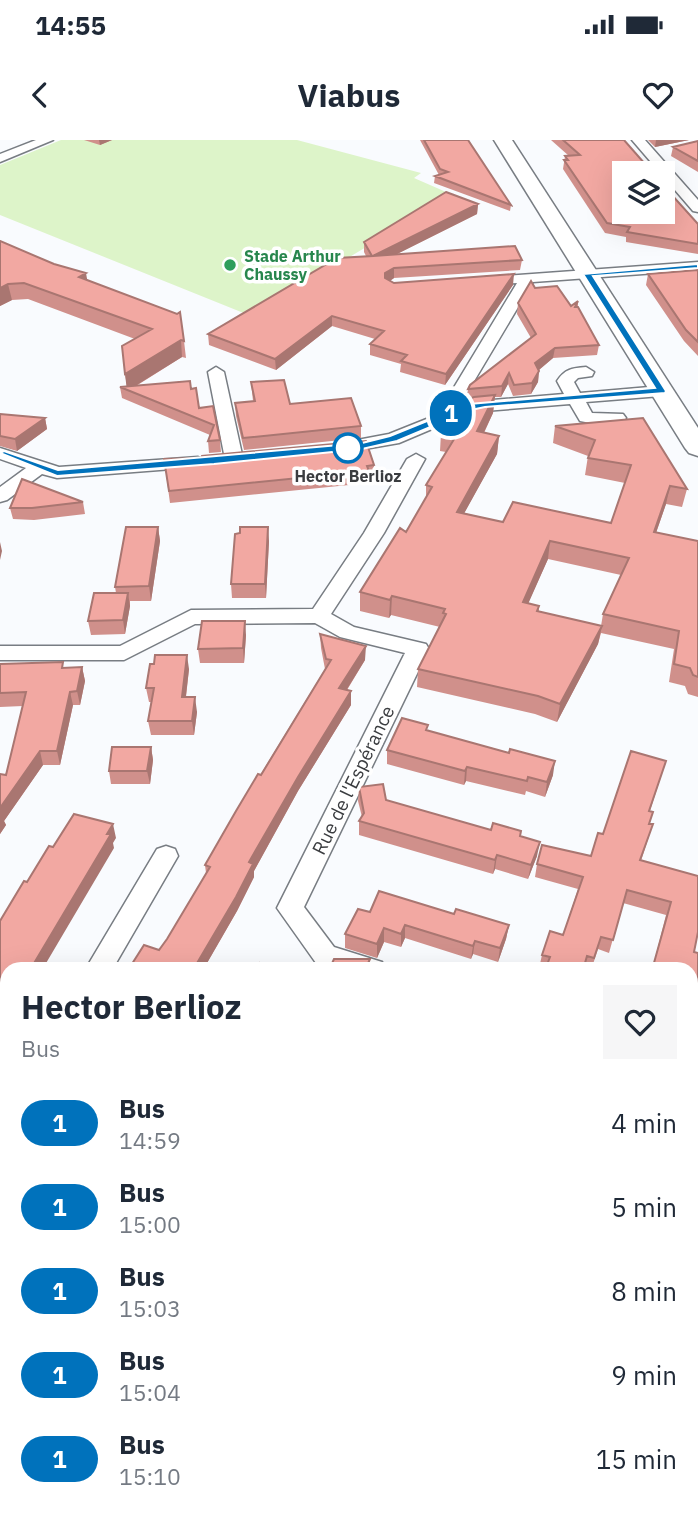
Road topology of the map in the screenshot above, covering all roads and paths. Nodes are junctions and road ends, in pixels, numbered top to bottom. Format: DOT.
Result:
graph roads {
  1 [pos="47,140"];
  2 [pos="503,140"];
  3 [pos="638,140"];
  4 [pos="0,158"];
  5 [pos="698,208"];
  6 [pos="698,266"];
  7 [pos="587,274"];
  8 [pos="528,278"];
  9 [pos="461,282"];
  10 [pos="216,372"];
  11 [pos="586,372"];
  12 [pos="662,391"];
  13 [pos="458,394"];
  14 [pos="575,398"];
  15 [pos="617,418"];
  16 [pos="698,448"];
  17 [pos="321,450"];
  18 [pos="0,453"];
  19 [pos="416,459"];
  20 [pos="39,467"];
  21 [pos="0,496"];
  22 [pos="318,617"];
  23 [pos="0,653"];
  24 [pos="166,856"];
  25 [pos="103,962"];
  26 [pos="347,962"];
  1 -- 4 [label="street"];
  2 -- 7 [label="main road"];
  3 -- 5 [label="street"];
  6 -- 7 [label="street"];
  7 -- 8 [label="street"];
  7 -- 12 [label="main road"];
  8 -- 9 [label="street"];
  8 -- 13 [label="street"];
  10 -- 20 [label="street"];
  11 -- 14 [label="street"];
  12 -- 14 [label="street"];
  12 -- 16 [label="main road"];
  14 -- 15 [label="street"];
  14 -- 17 [label="street"];
  18 -- 20 [label="street"];
  19 -- 22 [label="street"];
  20 -- 21 [label="street"];
  22 -- 23 [label="street"];
  22 -- 26 [label="street, Rue de l'Espérance"];
  24 -- 25 [label="street"];
}
